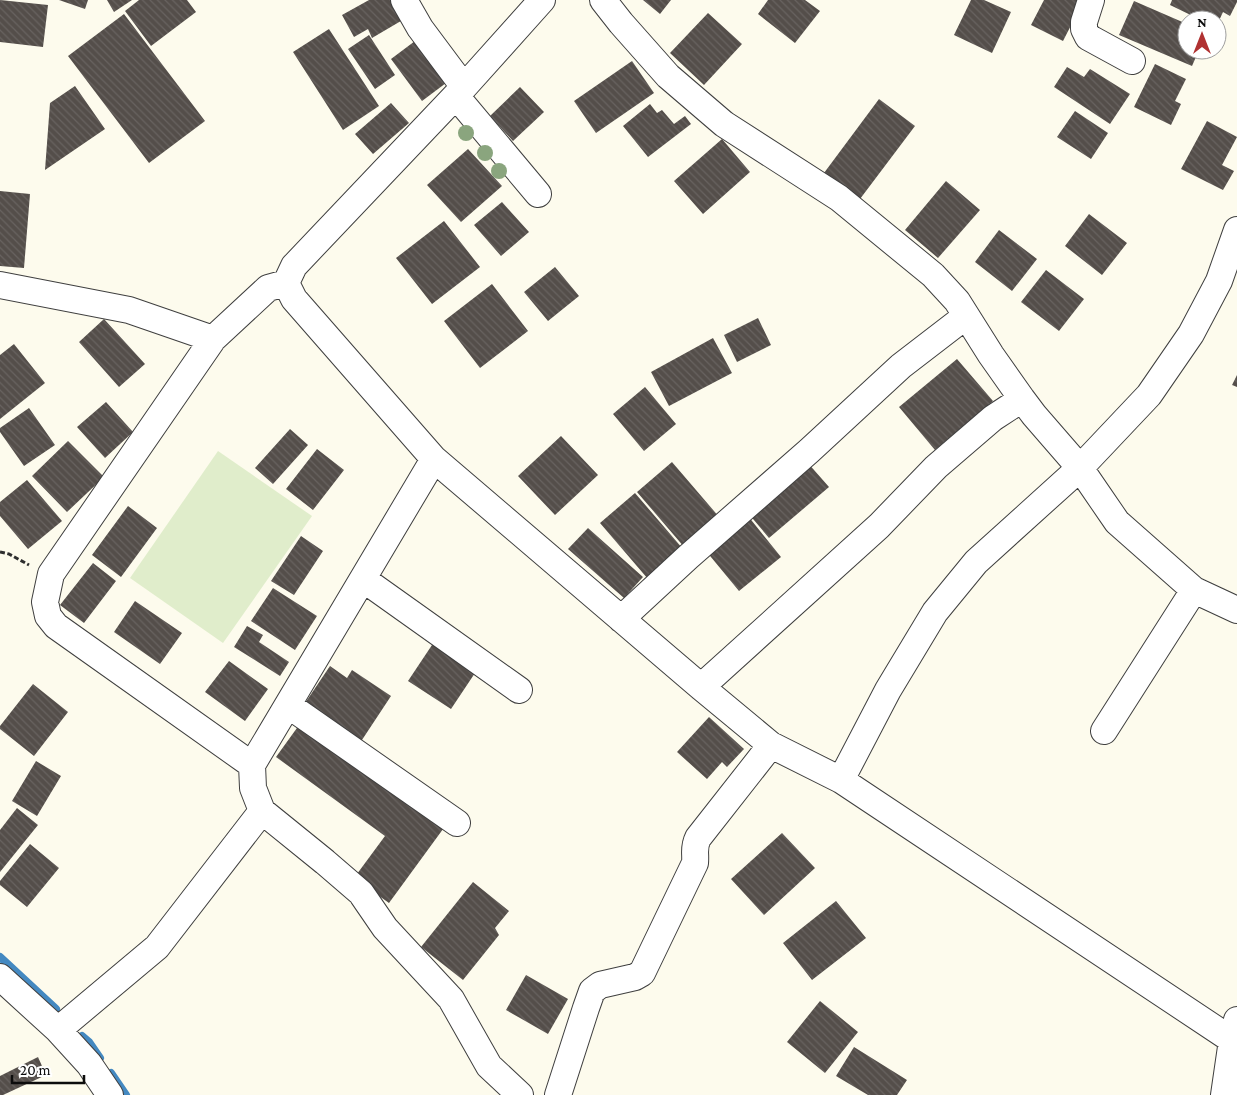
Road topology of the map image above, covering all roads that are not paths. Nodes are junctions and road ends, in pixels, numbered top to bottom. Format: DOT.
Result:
graph roads {
  1 [pos="404,0"];
  2 [pos="542,0"];
  3 [pos="603,0"];
  4 [pos="1091,0"];
  5 [pos="1132,62"];
  6 [pos="460,92"];
  7 [pos="538,194"];
  8 [pos="1237,230"];
  9 [pos="286,283"];
  10 [pos="0,285"];
  11 [pos="966,316"];
  12 [pos="213,339"];
  13 [pos="1022,399"];
  14 [pos="434,459"];
  15 [pos="1080,468"];
  16 [pos="363,578"];
  17 [pos="1194,590"];
  18 [pos="1237,610"];
  19 [pos="622,619"];
  20 [pos="701,687"];
  21 [pos="519,690"];
  22 [pos="288,705"];
  23 [pos="1104,731"];
  24 [pos="771,745"];
  25 [pos="252,765"];
  26 [pos="842,780"];
  27 [pos="262,811"];
  28 [pos="457,823"];
  29 [pos="0,977"];
  30 [pos="58,1030"];
  31 [pos="1234,1030"];
  32 [pos="110,1095"];
  33 [pos="520,1095"];
  34 [pos="558,1095"];
  35 [pos="1224,1095"];
  1 -- 6 [label="street"];
  2 -- 6 [label="street"];
  3 -- 11 [label="street"];
  4 -- 5 [label="street"];
  6 -- 7 [label="street"];
  6 -- 9 [label="street"];
  8 -- 15 [label="street"];
  9 -- 12 [label="street"];
  9 -- 14 [label="street"];
  10 -- 12 [label="street"];
  11 -- 13 [label="street"];
  11 -- 19 [label="street"];
  12 -- 25 [label="street"];
  13 -- 15 [label="street"];
  13 -- 20 [label="street"];
  14 -- 16 [label="street"];
  14 -- 19 [label="street"];
  15 -- 17 [label="street"];
  15 -- 26 [label="street"];
  16 -- 21 [label="street"];
  16 -- 22 [label="street"];
  17 -- 18 [label="street"];
  17 -- 23 [label="street"];
  19 -- 20 [label="street"];
  20 -- 24 [label="street"];
  22 -- 25 [label="street"];
  22 -- 28 [label="street"];
  24 -- 26 [label="street"];
  24 -- 34 [label="street"];
  25 -- 27 [label="street"];
  26 -- 31 [label="street"];
  27 -- 30 [label="street"];
  27 -- 33 [label="street"];
  29 -- 30 [label="street"];
  30 -- 32 [label="street"];
  31 -- 35 [label="street"];
}
